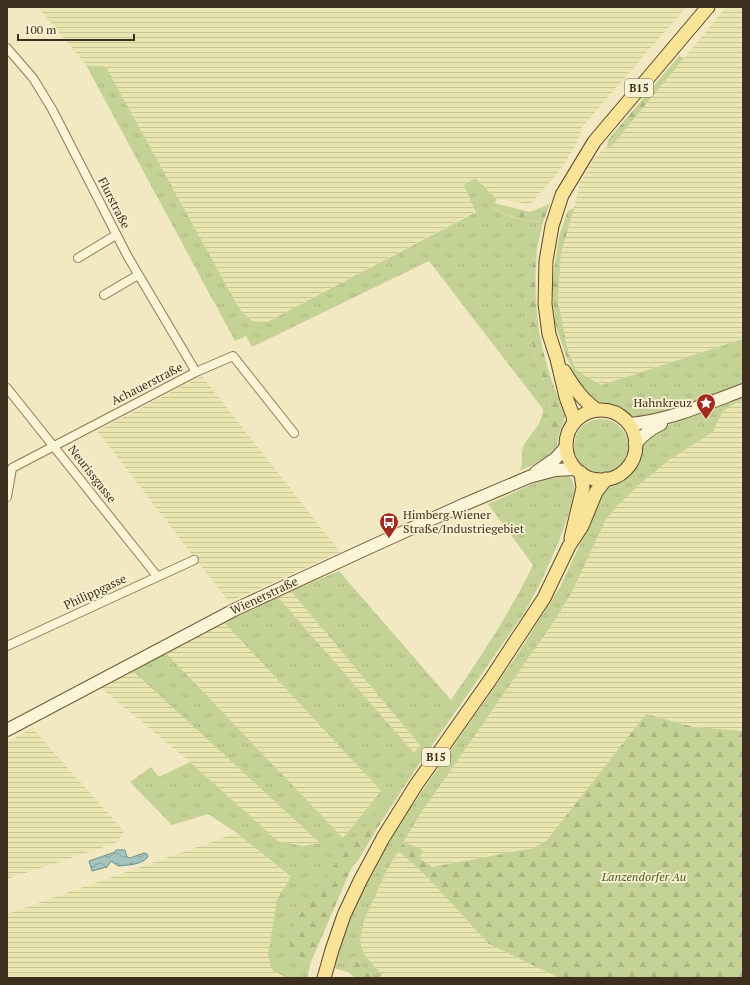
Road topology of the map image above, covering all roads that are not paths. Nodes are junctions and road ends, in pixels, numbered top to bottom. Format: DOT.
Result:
graph roads {
  1 [pos="708,7"];
  2 [pos="7,48"];
  3 [pos="116,235"];
  4 [pos="78,258"];
  5 [pos="138,275"];
  6 [pos="104,295"];
  7 [pos="557,359"];
  8 [pos="196,372"];
  9 [pos="7,388"];
  10 [pos="743,390"];
  11 [pos="691,409"];
  12 [pos="597,410"];
  13 [pos="574,422"];
  14 [pos="628,424"];
  15 [pos="294,433"];
  16 [pos="635,444"];
  17 [pos="54,445"];
  18 [pos="566,447"];
  19 [pos="578,471"];
  20 [pos="529,477"];
  21 [pos="606,479"];
  22 [pos="7,497"];
  23 [pos="569,546"];
  24 [pos="194,560"];
  25 [pos="157,576"];
  26 [pos="7,646"];
  27 [pos="7,730"];
  28 [pos="324,978"];
  1 -- 7 [label="main road, B15"];
  2 -- 3 [label="street, Flurstraße"];
  3 -- 4 [label="street"];
  3 -- 5 [label="street, Flurstraße"];
  5 -- 6 [label="street"];
  5 -- 8 [label="street, Flurstraße"];
  7 -- 12 [label="main road, B15"];
  7 -- 13 [label="main road, B15"];
  8 -- 15 [label="street, Achauerstraße"];
  8 -- 17 [label="street, Achauerstraße"];
  9 -- 17 [label="street, Neurissgasse"];
  10 -- 11 [label="street"];
  11 -- 14 [label="street"];
  11 -- 16 [label="street"];
  12 -- 13 [label="main road"];
  12 -- 14 [label="main road, B15"];
  13 -- 18 [label="main road"];
  14 -- 16 [label="main road"];
  16 -- 21 [label="main road, B15"];
  17 -- 22 [label="street, Achauerstraße"];
  17 -- 25 [label="street, Neurissgasse"];
  18 -- 19 [label="main road, B15"];
  18 -- 20 [label="street, Wienerstraße"];
  19 -- 20 [label="street, Wienerstraße"];
  19 -- 21 [label="main road"];
  19 -- 23 [label="main road, B15"];
  20 -- 27 [label="street, Wienerstraße"];
  21 -- 23 [label="main road, B15"];
  23 -- 28 [label="main road, B15"];
  24 -- 25 [label="street, Philippgasse"];
  25 -- 26 [label="street, Philippgasse"];
}
